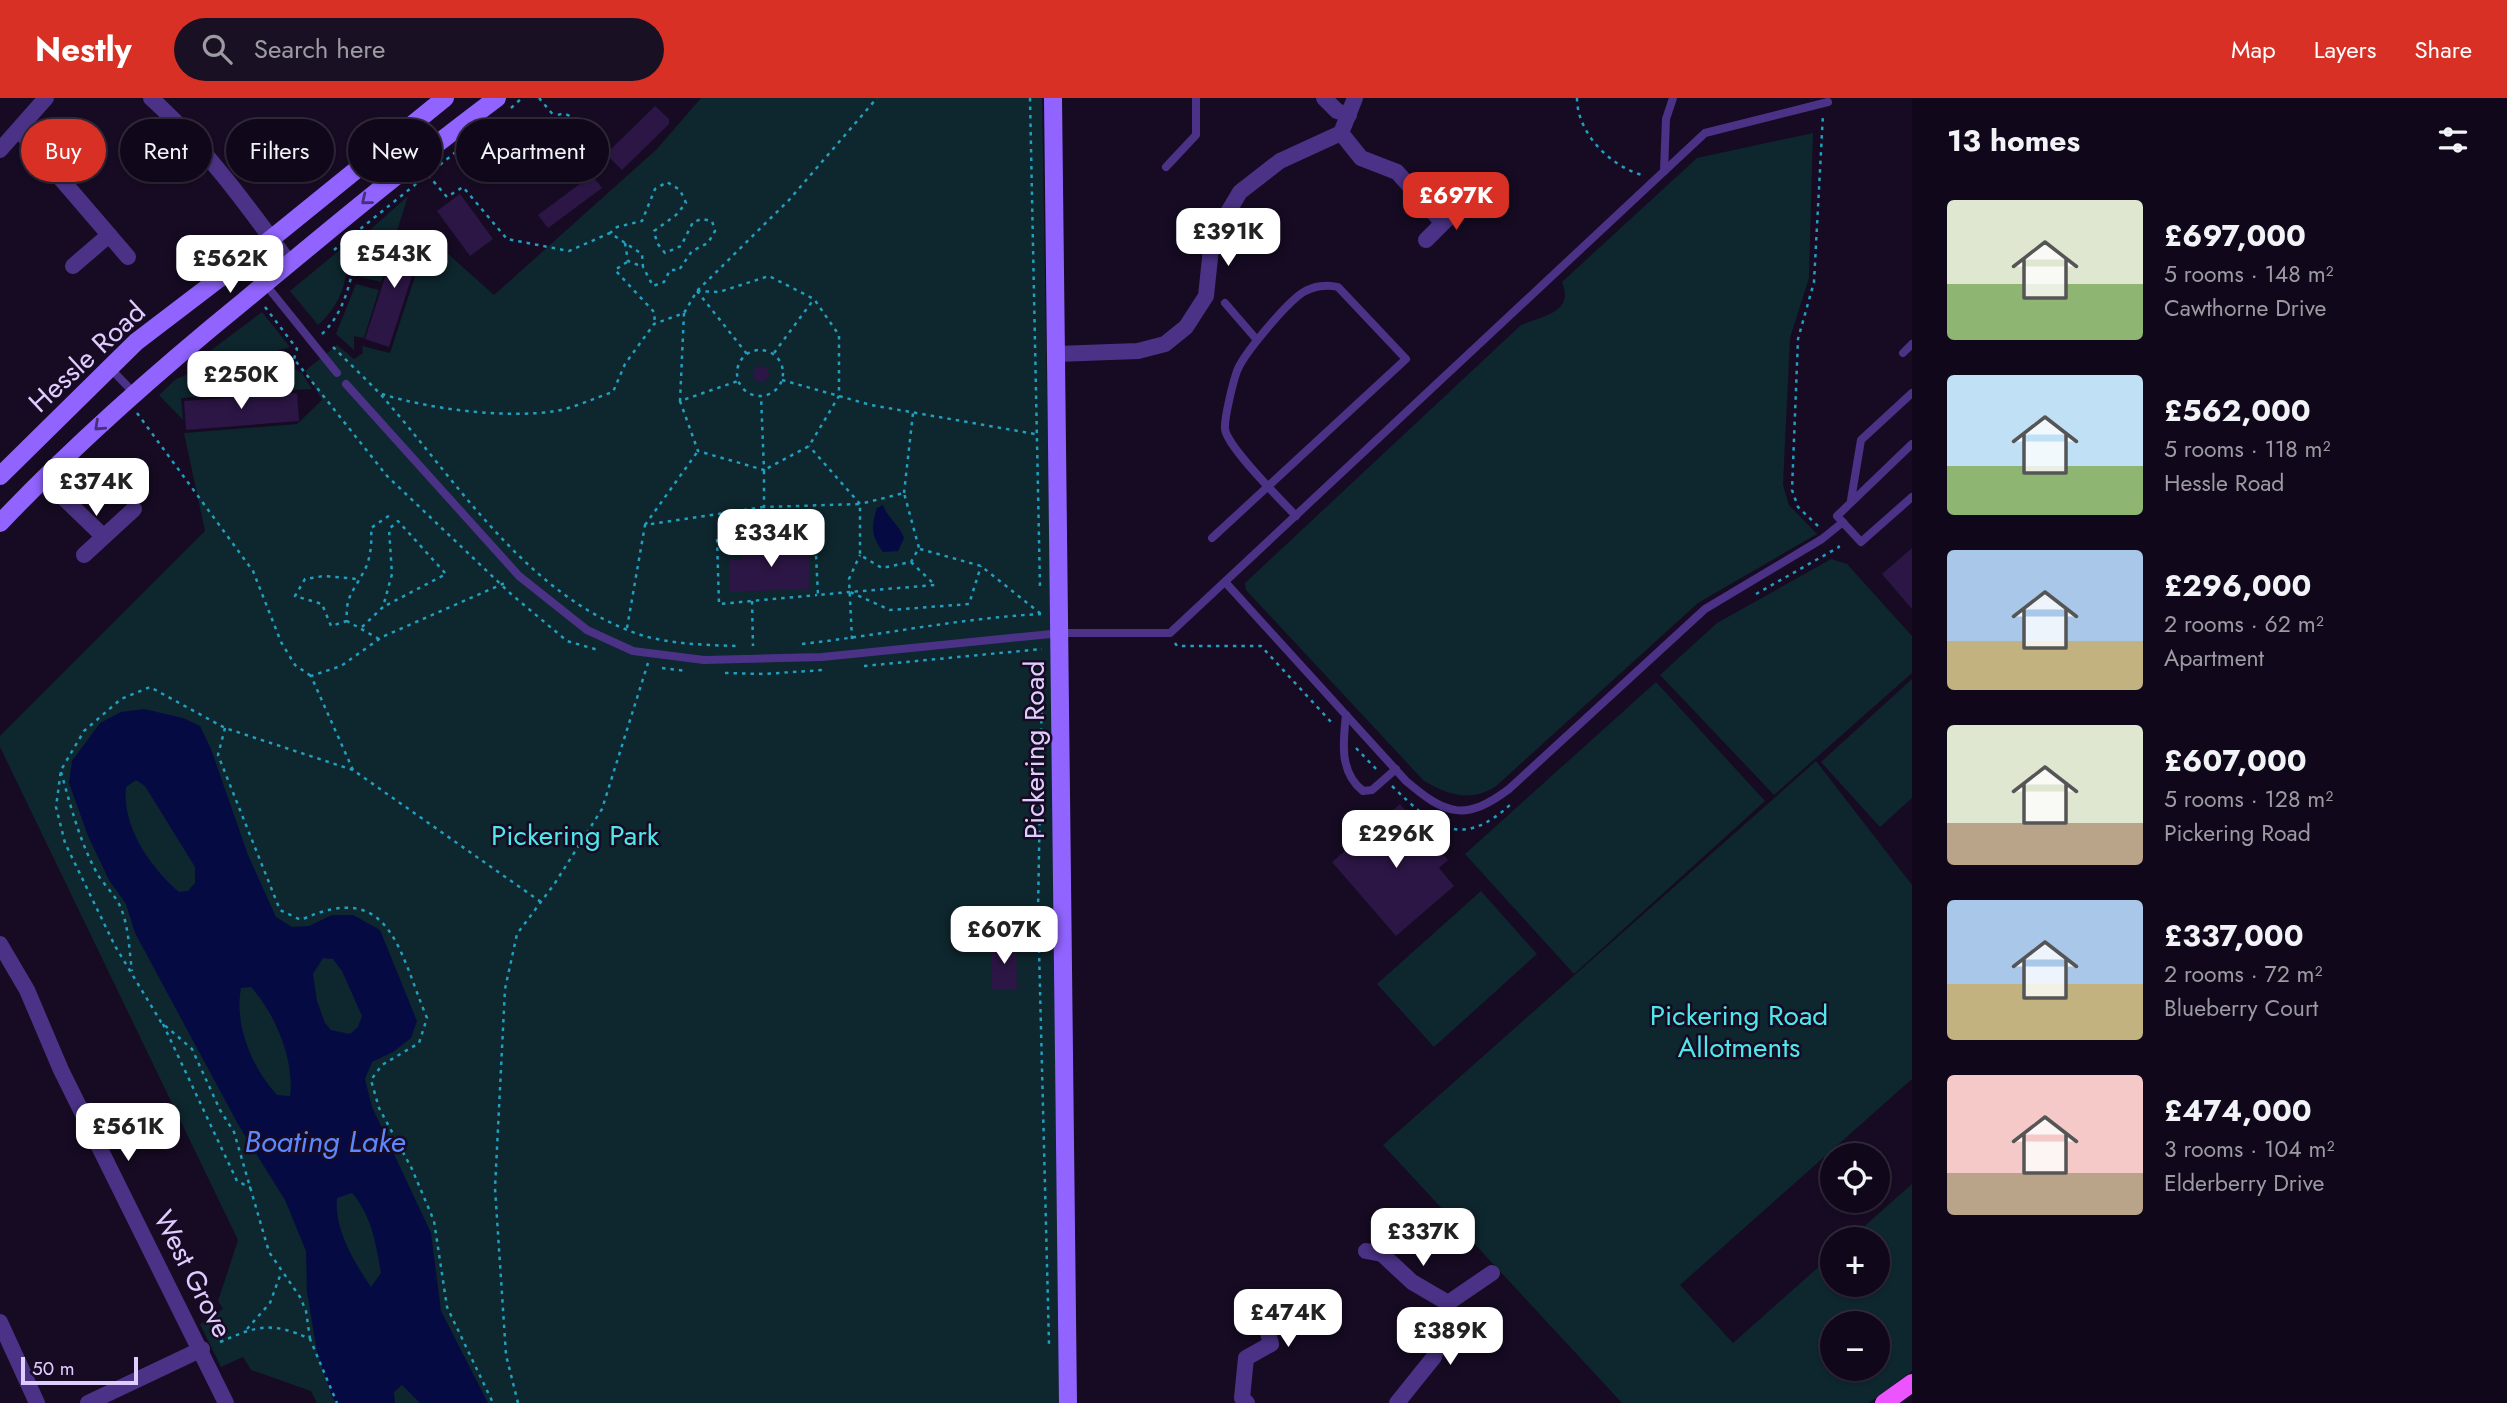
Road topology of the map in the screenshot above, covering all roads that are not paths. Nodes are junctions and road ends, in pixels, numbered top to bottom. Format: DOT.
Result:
graph roads {
  1 [pos="46,98"];
  2 [pos="151,98"];
  3 [pos="445,98"];
  4 [pos="1053,98"];
  5 [pos="1196,98"];
  6 [pos="1324,98"];
  7 [pos="1355,98"];
  8 [pos="1673,98"];
  9 [pos="1826,102"];
  10 [pos="500,106"];
  11 [pos="1349,115"];
  12 [pos="419,119"];
  13 [pos="19,130"];
  14 [pos="1341,133"];
  15 [pos="442,142"];
  16 [pos="0,150"];
  17 [pos="1167,167"];
  18 [pos="1664,171"];
  19 [pos="348,177"];
  20 [pos="387,182"];
  21 [pos="1464,202"];
  22 [pos="1441,221"];
  23 [pos="109,235"];
  24 [pos="271,239"];
  25 [pos="1426,240"];
  26 [pos="128,257"];
  27 [pos="245,259"];
  28 [pos="289,263"];
  29 [pos="73,266"];
  30 [pos="264,283"];
  31 [pos="1225,303"];
  32 [pos="1257,340"];
  33 [pos="1912,344"];
  34 [pos="1903,353"];
  35 [pos="1056,354"];
  36 [pos="109,367"];
  37 [pos="337,373"];
  38 [pos="346,384"];
  39 [pos="1912,393"];
  40 [pos="134,401"];
  41 [pos="1912,444"];
  42 [pos="0,477"];
  43 [pos="43,478"];
  44 [pos="1268,485"];
  45 [pos="1912,497"];
  46 [pos="1851,500"];
  47 [pos="134,509"];
  48 [pos="1296,516"];
  49 [pos="1843,522"];
  50 [pos="0,523"];
  51 [pos="103,536"];
  52 [pos="1212,538"];
  53 [pos="84,555"];
  54 [pos="1226,583"];
  55 [pos="1061,633"];
  56 [pos="1346,715"];
  57 [pos="1396,769"];
  58 [pos="0,944"];
  59 [pos="1377,1248"];
  60 [pos="1492,1273"];
  61 [pos="1448,1303"];
  62 [pos="1254,1310"];
  63 [pos="0,1322"];
  64 [pos="202,1349"];
  65 [pos="1912,1383"];
  66 [pos="37,1403"];
  67 [pos="89,1403"];
  68 [pos="226,1403"];
  69 [pos="1068,1403"];
  70 [pos="1247,1403"];
  71 [pos="1397,1403"];
  72 [pos="1884,1403"];
  1 -- 13 [label="street"];
  2 -- 24 [label="street"];
  3 -- 12 [label="street, Hessle Road"];
  4 -- 35 [label="street, Pickering Road"];
  5 -- 17 [label="lane"];
  6 -- 11 [label="street"];
  7 -- 11 [label="street"];
  8 -- 18 [label="lane"];
  9 -- 18 [label="lane"];
  10 -- 15 [label="street, Hessle Road"];
  11 -- 14 [label="street"];
  13 -- 16 [label="street"];
  13 -- 23 [label="street"];
  14 -- 22 [label="street"];
  14 -- 35 [label="street"];
  18 -- 48 [label="lane"];
  19 -- 24 [label="street, Hessle Road"];
  20 -- 28 [label="street, Hessle Road, one-way"];
  21 -- 22 [label="street"];
  22 -- 25 [label="street"];
  23 -- 26 [label="street"];
  23 -- 29 [label="street"];
  24 -- 27 [label="street, Hessle Road"];
  24 -- 28 [label="street"];
  27 -- 30 [label="lane"];
  27 -- 36 [label="street, Hessle Road"];
  28 -- 30 [label="street, Hessle Road"];
  30 -- 37 [label="lane"];
  30 -- 40 [label="street, Hessle Road"];
  31 -- 32 [label="lane"];
  32 -- 44 [label="lane"];
  32 -- 44 [label="lane"];
  33 -- 34 [label="lane"];
  35 -- 55 [label="street, Pickering Road"];
  36 -- 40 [label="lane"];
  36 -- 42 [label="street, Hessle Road"];
  38 -- 55 [label="lane"];
  39 -- 46 [label="lane"];
  40 -- 43 [label="street, Hessle Road, one-way"];
  41 -- 46 [label="lane"];
  43 -- 50 [label="street, Hessle Road"];
  43 -- 51 [label="street"];
  44 -- 48 [label="lane"];
  44 -- 52 [label="lane"];
  45 -- 49 [label="lane"];
  46 -- 49 [label="lane"];
  47 -- 51 [label="street"];
  48 -- 54 [label="lane"];
  49 -- 57 [label="lane"];
  51 -- 53 [label="street"];
  54 -- 55 [label="lane"];
  54 -- 56 [label="lane"];
  55 -- 69 [label="street, Pickering Road"];
  56 -- 57 [label="lane"];
  56 -- 57 [label="lane"];
  58 -- 64 [label="street, West Grove"];
  59 -- 61 [label="street"];
  60 -- 61 [label="street"];
  61 -- 71 [label="street"];
  62 -- 70 [label="street"];
  63 -- 66 [label="street"];
  64 -- 67 [label="street"];
  64 -- 68 [label="street, West Grove"];
  65 -- 72 [label="main road"];
}
